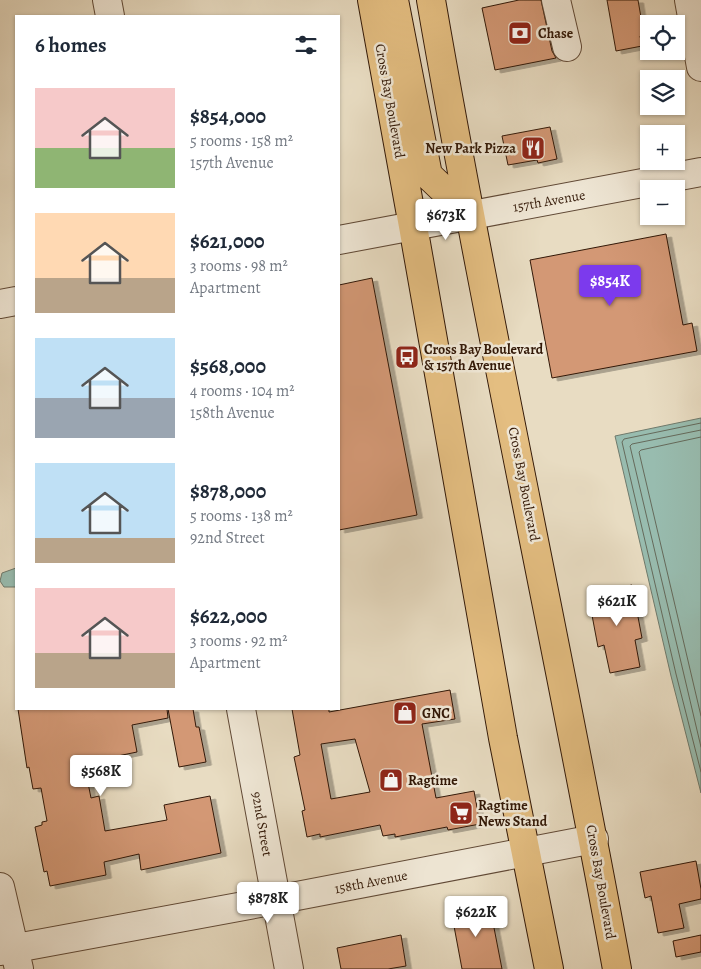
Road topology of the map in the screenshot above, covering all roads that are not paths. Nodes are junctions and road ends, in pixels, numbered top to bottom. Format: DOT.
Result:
graph roads {
  1 [pos="107,0"];
  2 [pos="372,0"];
  3 [pos="394,0"];
  4 [pos="431,0"];
  5 [pos="556,0"];
  6 [pos="689,0"];
  7 [pos="110,15"];
  8 [pos="567,47"];
  9 [pos="701,67"];
  10 [pos="701,172"];
  11 [pos="470,215"];
  12 [pos="413,226"];
  13 [pos="340,240"];
  14 [pos="15,301"];
  15 [pos="0,304"];
  16 [pos="241,710"];
  17 [pos="594,839"];
  18 [pos="526,851"];
  19 [pos="0,887"];
  20 [pos="276,900"];
  21 [pos="11,956"];
  22 [pos="289,969"];
  23 [pos="549,969"];
  24 [pos="617,969"];
  1 -- 7 [label="street"];
  2 -- 12 [label="main road, Cross Bay Boulevard"];
  3 -- 11 [label="main road"];
  4 -- 11 [label="main road, Cross Bay Boulevard"];
  5 -- 8 [label="street"];
  6 -- 9 [label="street"];
  10 -- 11 [label="street, 157th Avenue"];
  11 -- 12 [label="street, 157th Avenue"];
  11 -- 17 [label="main road, Cross Bay Boulevard"];
  12 -- 13 [label="street, 157th Avenue"];
  12 -- 18 [label="main road, Cross Bay Boulevard"];
  14 -- 15 [label="street"];
  16 -- 20 [label="street, 92nd Street"];
  17 -- 18 [label="street, 158th Avenue"];
  17 -- 24 [label="main road, Cross Bay Boulevard"];
  18 -- 20 [label="street, 158th Avenue"];
  18 -- 23 [label="main road, Cross Bay Boulevard"];
  19 -- 21 [label="street"];
  20 -- 21 [label="street, 158th Avenue"];
  20 -- 22 [label="street, 92nd Street"];
}
